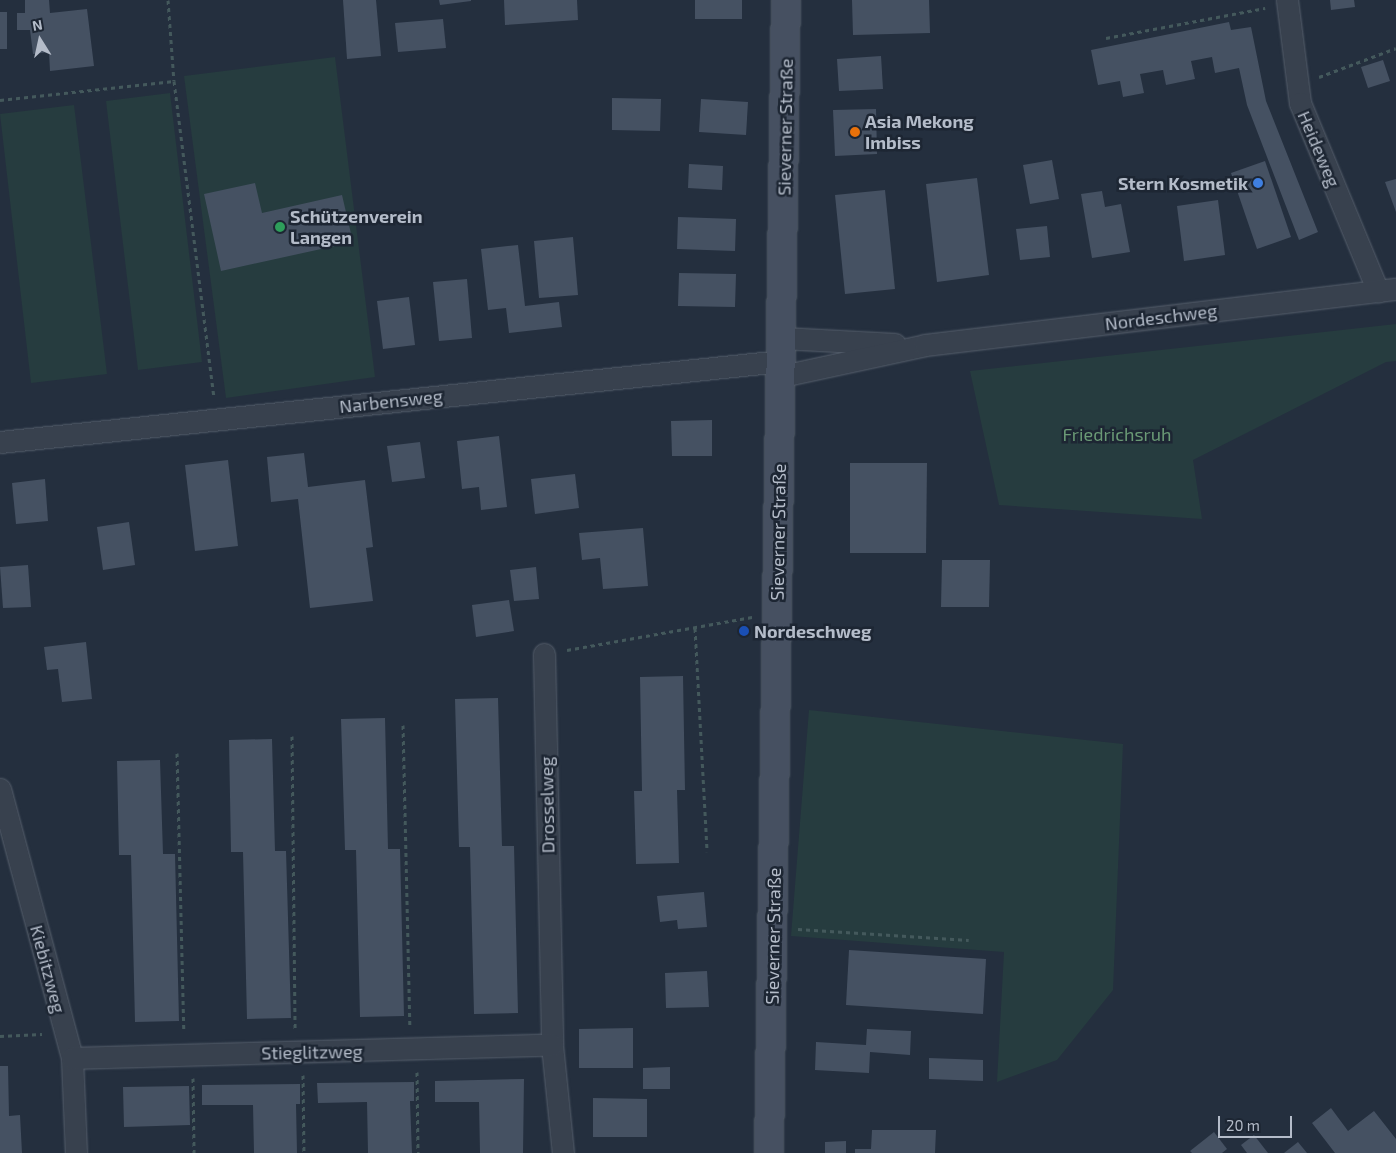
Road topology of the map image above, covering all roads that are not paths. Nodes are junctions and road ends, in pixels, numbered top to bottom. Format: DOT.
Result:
graph roads {
  1 [pos="786,0"];
  2 [pos="1287,2"];
  3 [pos="1387,290"];
  4 [pos="925,345"];
  5 [pos="782,358"];
  6 [pos="0,442"];
  7 [pos="544,654"];
  8 [pos="0,789"];
  9 [pos="552,1045"];
  10 [pos="72,1058"];
  11 [pos="76,1153"];
  12 [pos="563,1153"];
  13 [pos="769,1153"];
  1 -- 5 [label="main road, Sieverner Straße"];
  2 -- 3 [label="street, Heideweg"];
  3 -- 4 [label="street, Nordeschweg"];
  4 -- 5 [label="street, Nordeschweg"];
  4 -- 5 [label="street, Nordeschweg"];
  5 -- 6 [label="street, Narbensweg"];
  5 -- 13 [label="main road, Sieverner Straße"];
  7 -- 9 [label="street, Drosselweg"];
  8 -- 10 [label="street, Kiebitzweg"];
  9 -- 10 [label="street, Stieglitzweg"];
  9 -- 12 [label="street, Drosselweg"];
  10 -- 11 [label="street, Kiebitzweg"];
}
